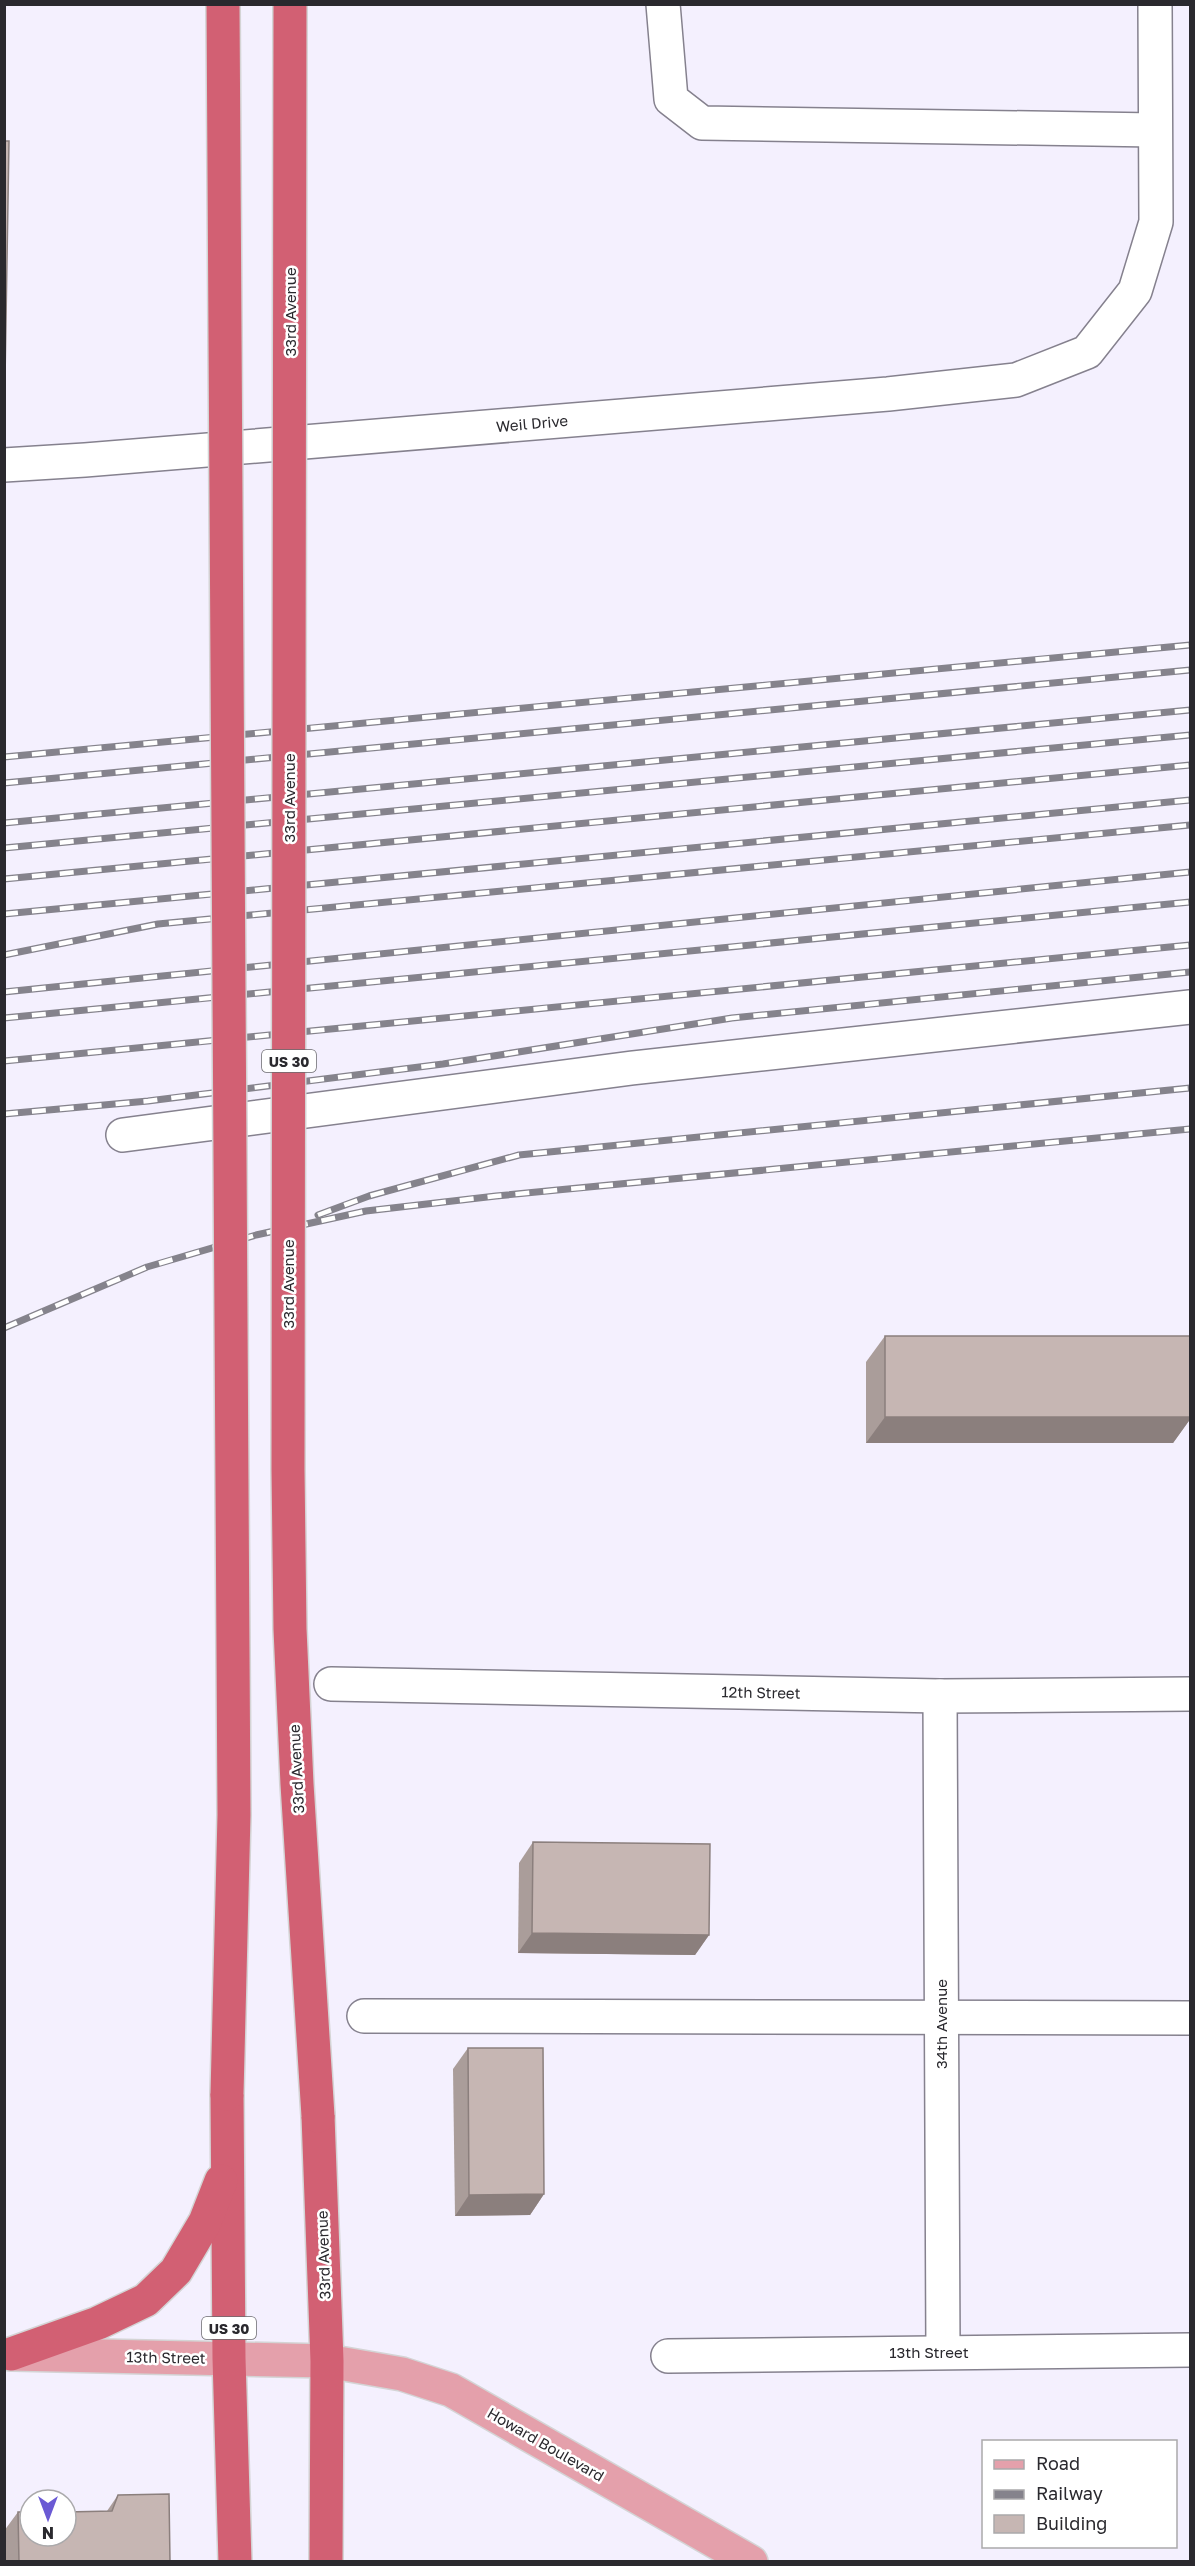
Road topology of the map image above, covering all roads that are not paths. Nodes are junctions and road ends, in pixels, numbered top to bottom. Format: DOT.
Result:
graph roads {
  1 [pos="222,4"];
  2 [pos="290,4"];
  3 [pos="663,4"];
  4 [pos="1155,4"];
  5 [pos="1155,130"];
  6 [pos="4,465"];
  7 [pos="1191,1007"];
  8 [pos="123,1135"];
  9 [pos="331,1684"];
  10 [pos="1191,1694"];
  11 [pos="940,1696"];
  12 [pos="364,2016"];
  13 [pos="940,2016"];
  14 [pos="1191,2018"];
  15 [pos="226,2165"];
  16 [pos="1191,2350"];
  17 [pos="943,2352"];
  18 [pos="8,2354"];
  19 [pos="668,2356"];
  20 [pos="229,2358"];
  21 [pos="327,2361"];
  22 [pos="235,2562"];
  23 [pos="326,2562"];
  24 [pos="751,2562"];
  1 -- 15 [label="highway, US 30, bridge"];
  2 -- 21 [label="highway, 33rd Avenue / US 30, bridge"];
  3 -- 5 [label="street"];
  4 -- 5 [label="street, Weil Drive"];
  5 -- 6 [label="street, Weil Drive"];
  7 -- 8 [label="street"];
  9 -- 11 [label="street, 12th Street"];
  10 -- 11 [label="street, 12th Street"];
  11 -- 13 [label="street, 34th Avenue"];
  12 -- 13 [label="street"];
  13 -- 14 [label="street"];
  13 -- 17 [label="street, 34th Avenue"];
  15 -- 18 [label="highway"];
  15 -- 20 [label="highway, US 30"];
  16 -- 17 [label="street, 13th Street"];
  17 -- 19 [label="street, 13th Street"];
  18 -- 20 [label="main road, 13th Street"];
  20 -- 21 [label="main road, 13th Street"];
  20 -- 22 [label="highway, US 30"];
  21 -- 23 [label="highway, 33rd Avenue / US 30"];
  21 -- 24 [label="main road, Howard Boulevard"];
}
